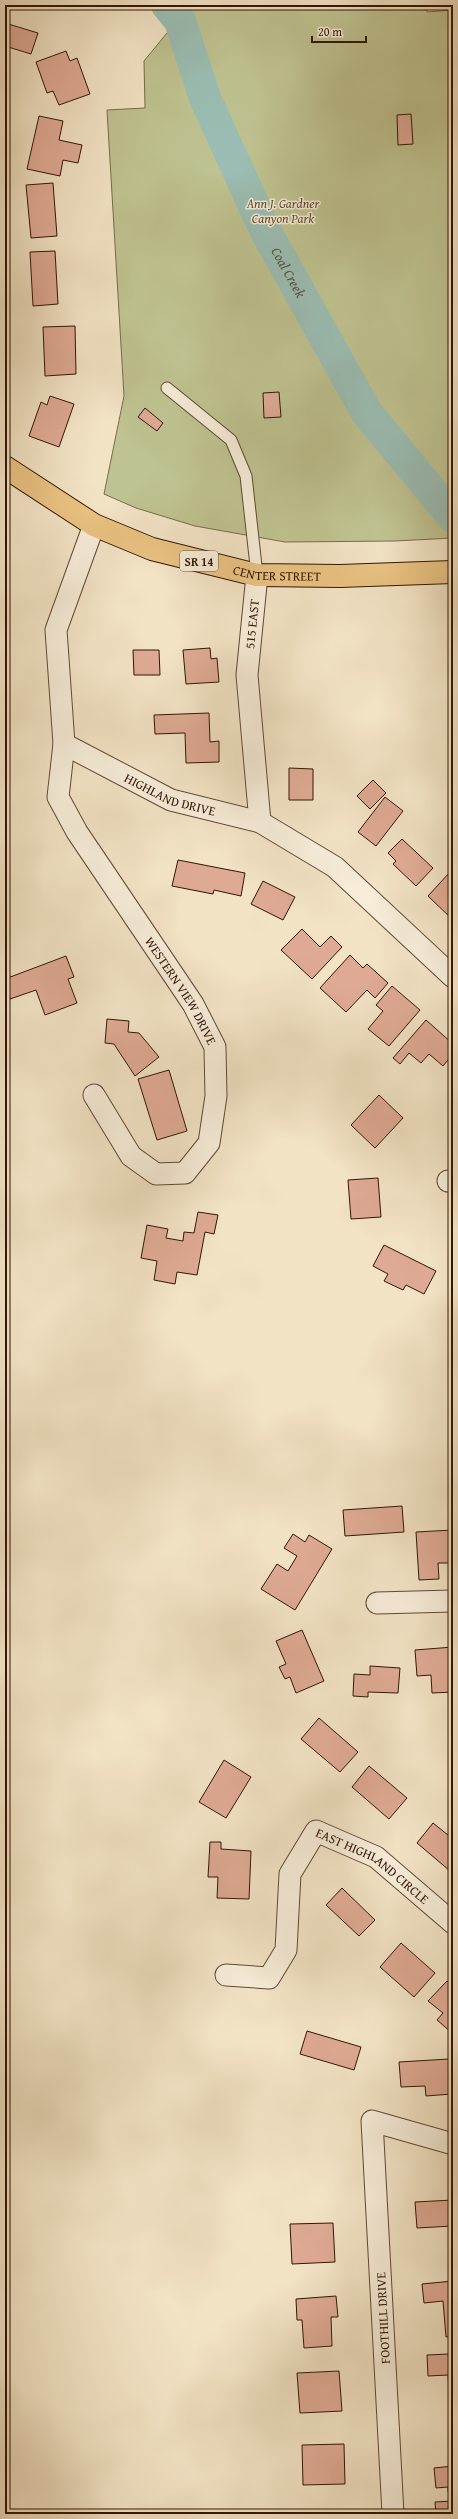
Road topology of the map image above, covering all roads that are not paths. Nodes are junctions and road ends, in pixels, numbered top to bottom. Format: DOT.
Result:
graph roads {
  1 [pos="167,388"];
  2 [pos="5,467"];
  3 [pos="94,525"];
  4 [pos="453,572"];
  5 [pos="257,575"];
  6 [pos="64,744"];
  7 [pos="260,822"];
  8 [pos="453,977"];
  9 [pos="94,1095"];
  10 [pos="453,1601"];
  11 [pos="377,1603"];
  12 [pos="453,1923"];
  13 [pos="226,1975"];
  14 [pos="453,2144"];
  15 [pos="393,2514"];
  1 -- 5 [label="lane, 515 EAST"];
  2 -- 3 [label="main road, CENTER STREET / SR 14"];
  3 -- 5 [label="main road, CENTER STREET / SR 14"];
  3 -- 6 [label="street"];
  4 -- 5 [label="main road, CENTER STREET / SR 14"];
  5 -- 7 [label="street, 515 EAST"];
  6 -- 7 [label="street, HIGHLAND DRIVE"];
  6 -- 9 [label="street, WESTERN VIEW DRIVE"];
  7 -- 8 [label="street, HIGHLAND DRIVE"];
  10 -- 11 [label="street"];
  12 -- 13 [label="street, EAST HIGHLAND CIRCLE"];
  14 -- 15 [label="street, FOOTHILL DRIVE"];
}
